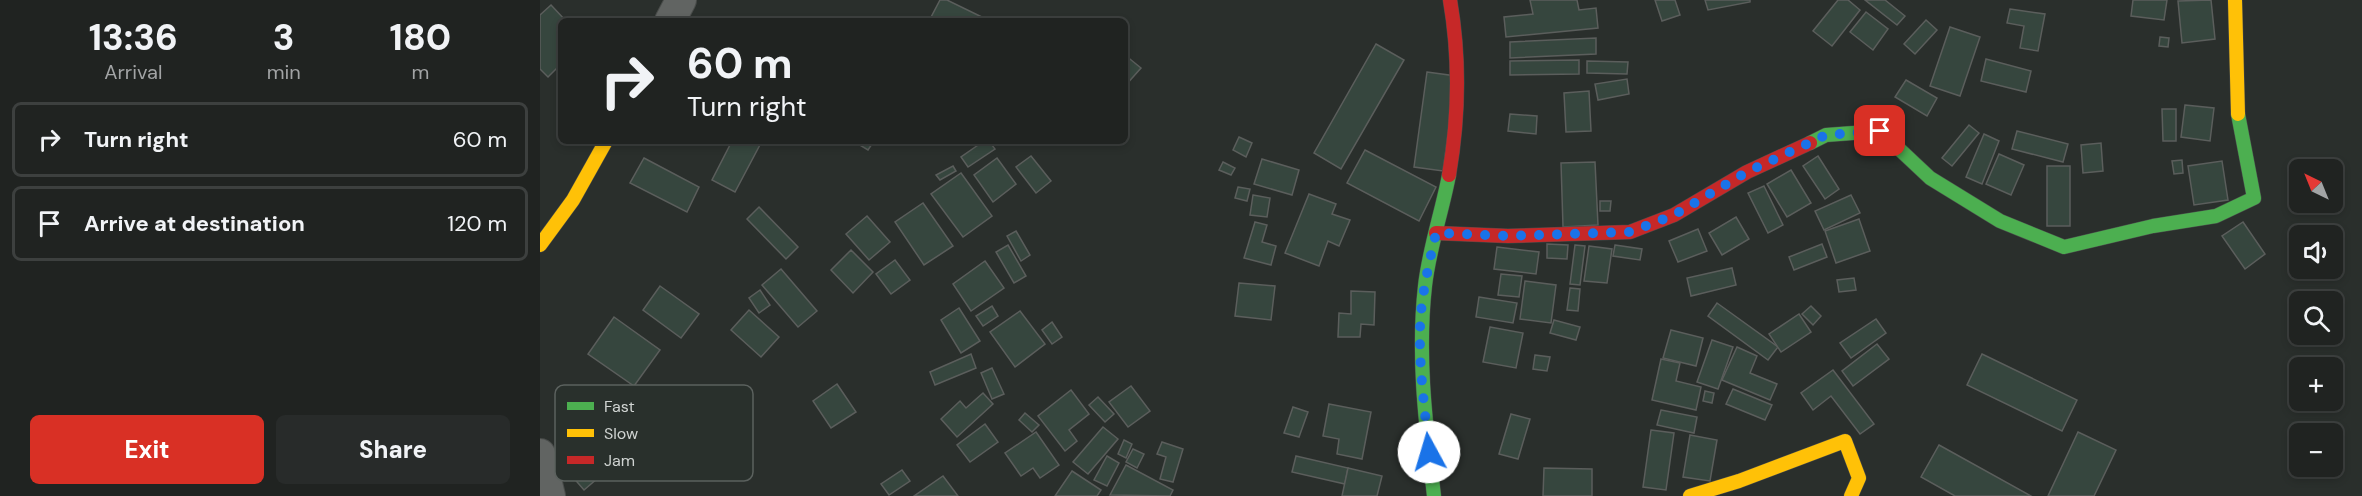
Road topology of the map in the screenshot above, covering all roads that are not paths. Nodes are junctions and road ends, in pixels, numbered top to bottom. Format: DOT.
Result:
graph roads {
  1 [pos="681,0"];
  2 [pos="1450,0"];
  3 [pos="2235,0"];
  4 [pos="672,18"];
  5 [pos="604,144"];
  6 [pos="1436,233"];
  7 [pos="540,245"];
  8 [pos="540,454"];
  9 [pos="550,496"];
  10 [pos="1434,496"];
  11 [pos="1690,496"];
  12 [pos="1851,496"];
  1 -- 4 [label="street"];
  2 -- 6 [label="street"];
  3 -- 6 [label="street"];
  5 -- 7 [label="street"];
  6 -- 10 [label="street"];
  8 -- 9 [label="street"];
  11 -- 12 [label="street"];
}
